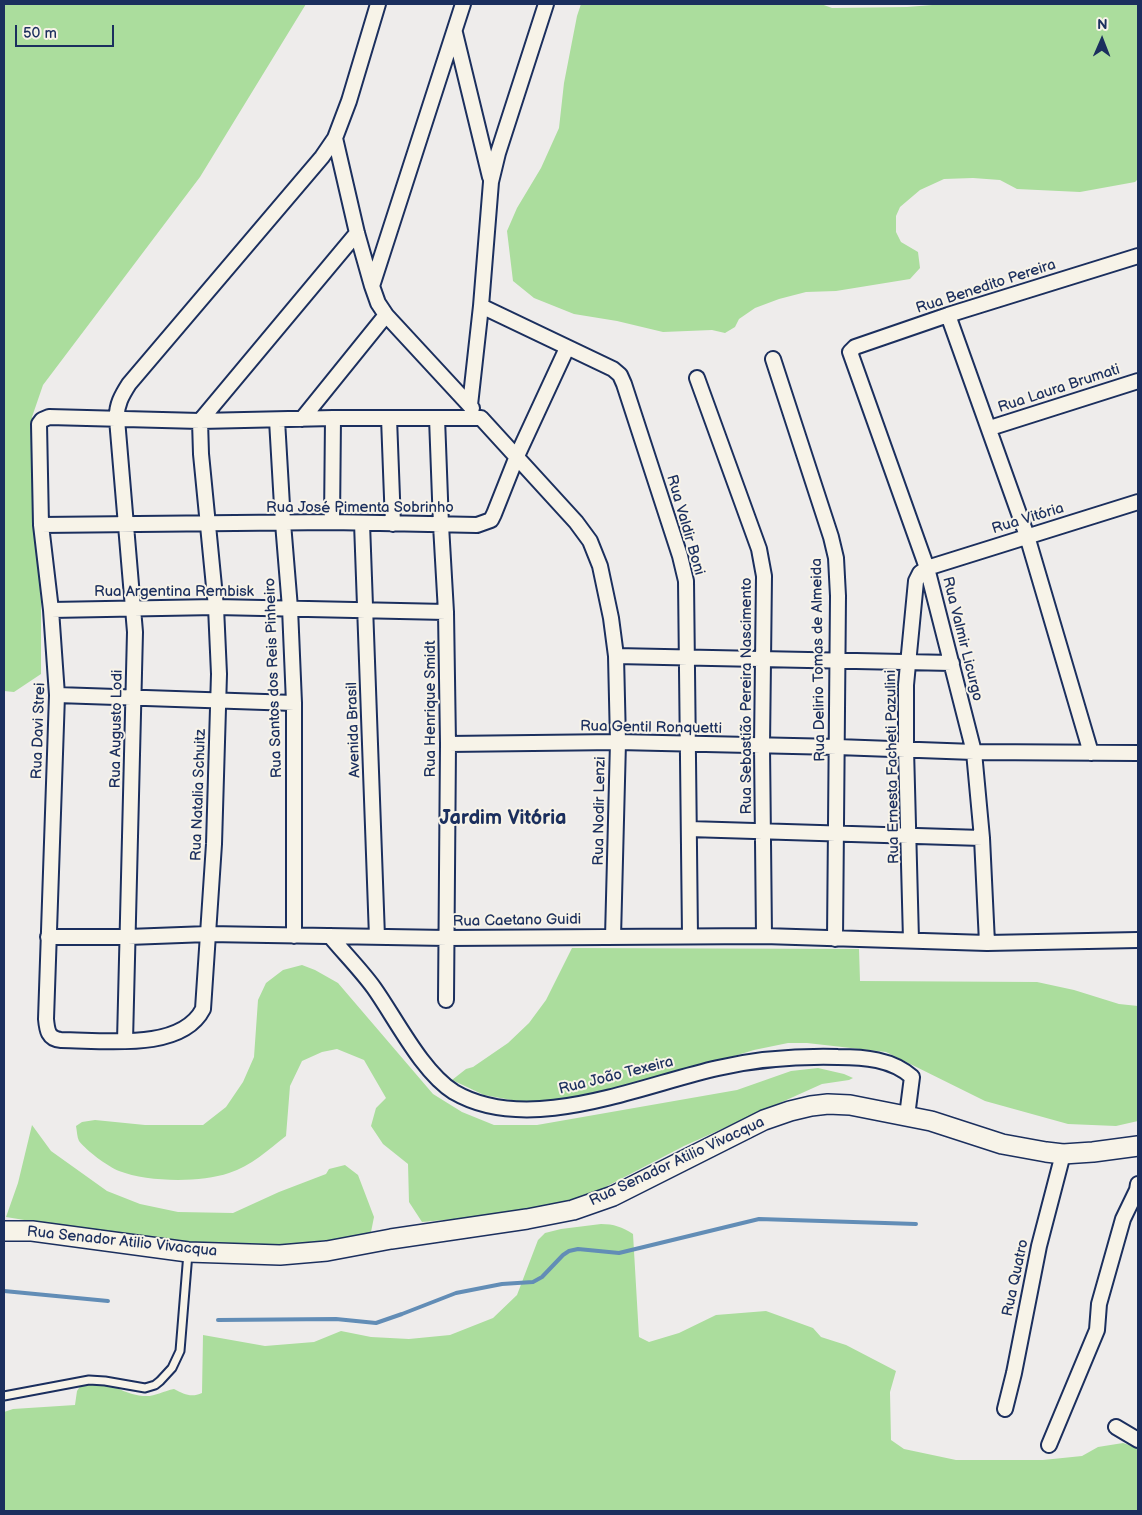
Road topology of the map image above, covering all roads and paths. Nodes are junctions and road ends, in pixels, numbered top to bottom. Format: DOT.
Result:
graph roads {
  1 [pos="378,4"];
  2 [pos="463,4"];
  3 [pos="546,4"];
  4 [pos="455,32"];
  5 [pos="335,138"];
  6 [pos="491,182"];
  7 [pos="357,233"];
  8 [pos="1138,256"];
  9 [pos="372,286"];
  10 [pos="481,306"];
  11 [pos="386,315"];
  12 [pos="948,315"];
  13 [pos="566,348"];
  14 [pos="850,356"];
  15 [pos="774,360"];
  16 [pos="697,378"];
  17 [pos="1138,381"];
  18 [pos="470,404"];
  19 [pos="333,418"];
  20 [pos="389,418"];
  21 [pos="438,418"];
  22 [pos="481,418"];
  23 [pos="117,419"];
  24 [pos="302,419"];
  25 [pos="277,420"];
  26 [pos="200,421"];
  27 [pos="990,428"];
  28 [pos="516,456"];
  29 [pos="1138,503"];
  30 [pos="332,522"];
  31 [pos="362,522"];
  32 [pos="283,523"];
  33 [pos="392,524"];
  34 [pos="41,525"];
  35 [pos="126,525"];
  36 [pos="208,525"];
  37 [pos="441,525"];
  38 [pos="1027,536"];
  39 [pos="927,568"];
  40 [pos="134,607"];
  41 [pos="216,607"];
  42 [pos="290,608"];
  43 [pos="52,610"];
  44 [pos="366,611"];
  45 [pos="446,612"];
  46 [pos="616,656"];
  47 [pos="688,658"];
  48 [pos="763,659"];
  49 [pos="838,661"];
  50 [pos="908,663"];
  51 [pos="952,663"];
  52 [pos="57,695"];
  53 [pos="134,697"];
  54 [pos="219,700"];
  55 [pos="294,703"];
  56 [pos="618,742"];
  57 [pos="448,744"];
  58 [pos="689,745"];
  59 [pos="762,746"];
  60 [pos="837,747"];
  61 [pos="906,749"];
  62 [pos="974,752"];
  63 [pos="1091,753"];
  64 [pos="1138,753"];
  65 [pos="689,829"];
  66 [pos="762,831"];
  67 [pos="836,833"];
  68 [pos="909,835"];
  69 [pos="982,838"];
  70 [pos="208,934"];
  71 [pos="294,936"];
  72 [pos="330,936"];
  73 [pos="613,936"];
  74 [pos="690,936"];
  75 [pos="764,936"];
  76 [pos="48,937"];
  77 [pos="128,937"];
  78 [pos="377,937"];
  79 [pos="448,938"];
  80 [pos="835,939"];
  81 [pos="911,940"];
  82 [pos="1138,940"];
  83 [pos="987,943"];
  84 [pos="446,1000"];
  85 [pos="53,1038"];
  86 [pos="125,1041"];
  87 [pos="907,1116"];
  88 [pos="1138,1146"];
  89 [pos="1063,1154"];
  90 [pos="1138,1184"];
  91 [pos="4,1231"];
  92 [pos="188,1252"];
  93 [pos="4,1396"];
  94 [pos="1005,1409"];
  95 [pos="1116,1427"];
  96 [pos="1138,1440"];
  97 [pos="1049,1445"];
  1 -- 5 [label="street, Rua Augusto Lodi"];
  2 -- 4 [label="street"];
  3 -- 6 [label="street"];
  4 -- 6 [label="street"];
  4 -- 9 [label="street"];
  5 -- 7 [label="street, Rua Nodir Lenzi"];
  5 -- 23 [label="street, Rua Augusto Lodi"];
  6 -- 10 [label="street"];
  7 -- 9 [label="street, Rua Nodir Lenzi"];
  7 -- 26 [label="street"];
  8 -- 12 [label="street, Rua Benedito Pereira"];
  9 -- 11 [label="street, Rua Nodir Lenzi"];
  10 -- 13 [label="street, Rua Valdir Boni"];
  10 -- 18 [label="street"];
  11 -- 18 [label="street, Rua Nodir Lenzi"];
  11 -- 24 [label="street"];
  12 -- 14 [label="street, Rua Benedito Pereira"];
  12 -- 27 [label="street"];
  13 -- 28 [label="street, Rua José Pimenta Sobrinho"];
  13 -- 47 [label="street, Rua Valdir Boni"];
  14 -- 39 [label="street, Rua Valmir Licurgo"];
  15 -- 49 [label="street, Rua Delirio Tomas de Almeida"];
  16 -- 48 [label="street, Rua Sebastião Pereira Nascimento"];
  17 -- 27 [label="street, Rua Laura Brumati"];
  18 -- 22 [label="street, Rua Nodir Lenzi"];
  19 -- 20 [label="street"];
  19 -- 24 [label="street"];
  19 -- 30 [label="street"];
  20 -- 21 [label="street"];
  20 -- 33 [label="street"];
  21 -- 22 [label="street"];
  21 -- 37 [label="street, Rua Henrique Smidt"];
  22 -- 28 [label="street, Rua Nodir Lenzi"];
  23 -- 26 [label="street"];
  23 -- 34 [label="street, Rua Davi Strei"];
  23 -- 35 [label="street, Rua Augusto Lodi"];
  24 -- 25 [label="street"];
  25 -- 26 [label="street"];
  25 -- 32 [label="street, Rua Santos dos Reis Pinheiro"];
  26 -- 36 [label="street, Rua Natalia Schuitz"];
  27 -- 38 [label="street"];
  28 -- 37 [label="street, Rua José Pimenta Sobrinho"];
  28 -- 46 [label="street, Rua Nodir Lenzi"];
  29 -- 38 [label="street, Rua Vitória"];
  30 -- 31 [label="street, Rua José Pimenta Sobrinho"];
  30 -- 32 [label="street, Rua José Pimenta Sobrinho"];
  31 -- 33 [label="street, Rua José Pimenta Sobrinho"];
  31 -- 44 [label="street, Avenida Brasil"];
  32 -- 36 [label="street, Rua José Pimenta Sobrinho"];
  32 -- 42 [label="street, Rua Santos dos Reis Pinheiro"];
  33 -- 37 [label="street, Rua José Pimenta Sobrinho"];
  34 -- 35 [label="street, Rua José Pimenta Sobrinho"];
  34 -- 43 [label="street, Rua Davi Strei"];
  35 -- 36 [label="street, Rua José Pimenta Sobrinho"];
  35 -- 40 [label="street, Rua Augusto Lodi"];
  36 -- 41 [label="street, Rua Natalia Schuitz"];
  37 -- 45 [label="street, Rua Henrique Smidt"];
  38 -- 39 [label="street, Rua Vitória"];
  38 -- 63 [label="street"];
  39 -- 50 [label="street, Rua Ernesta Facheti Pazulini"];
  39 -- 51 [label="street, Rua Valmir Licurgo"];
  40 -- 41 [label="street, Rua Argentina Rembisk"];
  40 -- 43 [label="street, Rua Argentina Rembisk"];
  40 -- 53 [label="street, Rua Augusto Lodi"];
  41 -- 42 [label="street, Rua Argentina Rembisk"];
  41 -- 54 [label="street, Rua Natalia Schuitz"];
  42 -- 44 [label="street, Rua Argentina Rembisk"];
  42 -- 55 [label="street, Rua Santos dos Reis Pinheiro"];
  43 -- 52 [label="street, Rua Davi Strei"];
  44 -- 45 [label="street, Rua Argentina Rembisk"];
  44 -- 78 [label="street, Avenida Brasil"];
  45 -- 57 [label="street, Rua Henrique Smidt"];
  46 -- 47 [label="street"];
  46 -- 56 [label="street, Rua Nodir Lenzi"];
  47 -- 48 [label="street"];
  47 -- 58 [label="street, Rua Valdir Boni"];
  48 -- 49 [label="street"];
  48 -- 59 [label="street, Rua Sebastião Pereira Nascimento"];
  49 -- 50 [label="street"];
  49 -- 60 [label="street, Rua Delirio Tomas de Almeida"];
  50 -- 51 [label="street"];
  50 -- 61 [label="street, Rua Ernesta Facheti Pazulini"];
  51 -- 62 [label="street, Rua Valmir Licurgo"];
  52 -- 53 [label="street"];
  52 -- 76 [label="street, Rua Davi Strei"];
  53 -- 54 [label="street"];
  53 -- 77 [label="street, Rua Augusto Lodi"];
  54 -- 55 [label="street"];
  54 -- 70 [label="street, Rua Natalia Schuitz"];
  55 -- 71 [label="street, Rua Santos dos Reis Pinheiro"];
  56 -- 57 [label="street, Rua Gentil Ronquetti"];
  56 -- 58 [label="street, Rua Gentil Ronquetti"];
  56 -- 73 [label="street, Rua Nodir Lenzi"];
  57 -- 79 [label="street, Rua Henrique Smidt"];
  58 -- 59 [label="street, Rua Gentil Ronquetti"];
  58 -- 65 [label="street, Rua Valdir Boni"];
  59 -- 60 [label="street, Rua Gentil Ronquetti"];
  59 -- 66 [label="street, Rua Sebastião Pereira Nascimento"];
  60 -- 61 [label="street, Rua Gentil Ronquetti"];
  60 -- 67 [label="street, Rua Delirio Tomas de Almeida"];
  61 -- 62 [label="street, Rua Gentil Ronquetti"];
  61 -- 68 [label="street, Rua Ernesta Facheti Pazulini"];
  62 -- 63 [label="street, Rua Gentil Ronquetti"];
  62 -- 69 [label="street, Rua Valmir Licurgo"];
  63 -- 64 [label="street, Rua Gentil Ronquetti"];
  65 -- 66 [label="street"];
  65 -- 74 [label="street, Rua Valdir Boni"];
  66 -- 67 [label="street"];
  66 -- 75 [label="street, Rua Sebastião Pereira Nascimento"];
  67 -- 68 [label="street"];
  67 -- 80 [label="street, Rua Delirio Tomas de Almeida"];
  68 -- 69 [label="street"];
  68 -- 81 [label="street, Rua Ernesta Facheti Pazulini"];
  69 -- 83 [label="street, Rua Valmir Licurgo"];
  70 -- 71 [label="street, Rua Caetano Guidi"];
  70 -- 77 [label="street, Rua Caetano Guidi"];
  70 -- 86 [label="street, Rua Natalia Schuitz"];
  71 -- 72 [label="street, Rua Caetano Guidi"];
  72 -- 78 [label="street, Rua Caetano Guidi"];
  72 -- 87 [label="street, Rua João Texeira"];
  73 -- 74 [label="street, Rua Caetano Guidi"];
  73 -- 79 [label="street, Rua Caetano Guidi"];
  74 -- 75 [label="street, Rua Caetano Guidi"];
  75 -- 80 [label="street, Rua Caetano Guidi"];
  76 -- 77 [label="street, Rua Caetano Guidi"];
  76 -- 85 [label="street, Rua Davi Strei"];
  77 -- 86 [label="street, Rua Augusto Lodi"];
  78 -- 79 [label="street, Rua Caetano Guidi"];
  79 -- 84 [label="street, Rua Henrique Smidt"];
  80 -- 81 [label="street, Rua Caetano Guidi"];
  81 -- 83 [label="street, Rua Caetano Guidi"];
  82 -- 83 [label="street, Rua Caetano Guidi"];
  85 -- 86 [label="street, Rua Natalia Schuitz"];
  87 -- 89 [label="street, Rua Senador Atilio Vivacqua"];
  87 -- 92 [label="street, Rua Senador Atilio Vivacqua"];
  88 -- 89 [label="street, Rua Senador Atilio Vivacqua"];
  89 -- 94 [label="street, Rua Quatro"];
  90 -- 97 [label="street"];
  91 -- 92 [label="street, Rua Senador Atilio Vivacqua"];
  92 -- 93 [label="lane"];
  95 -- 96 [label="street"];
}
